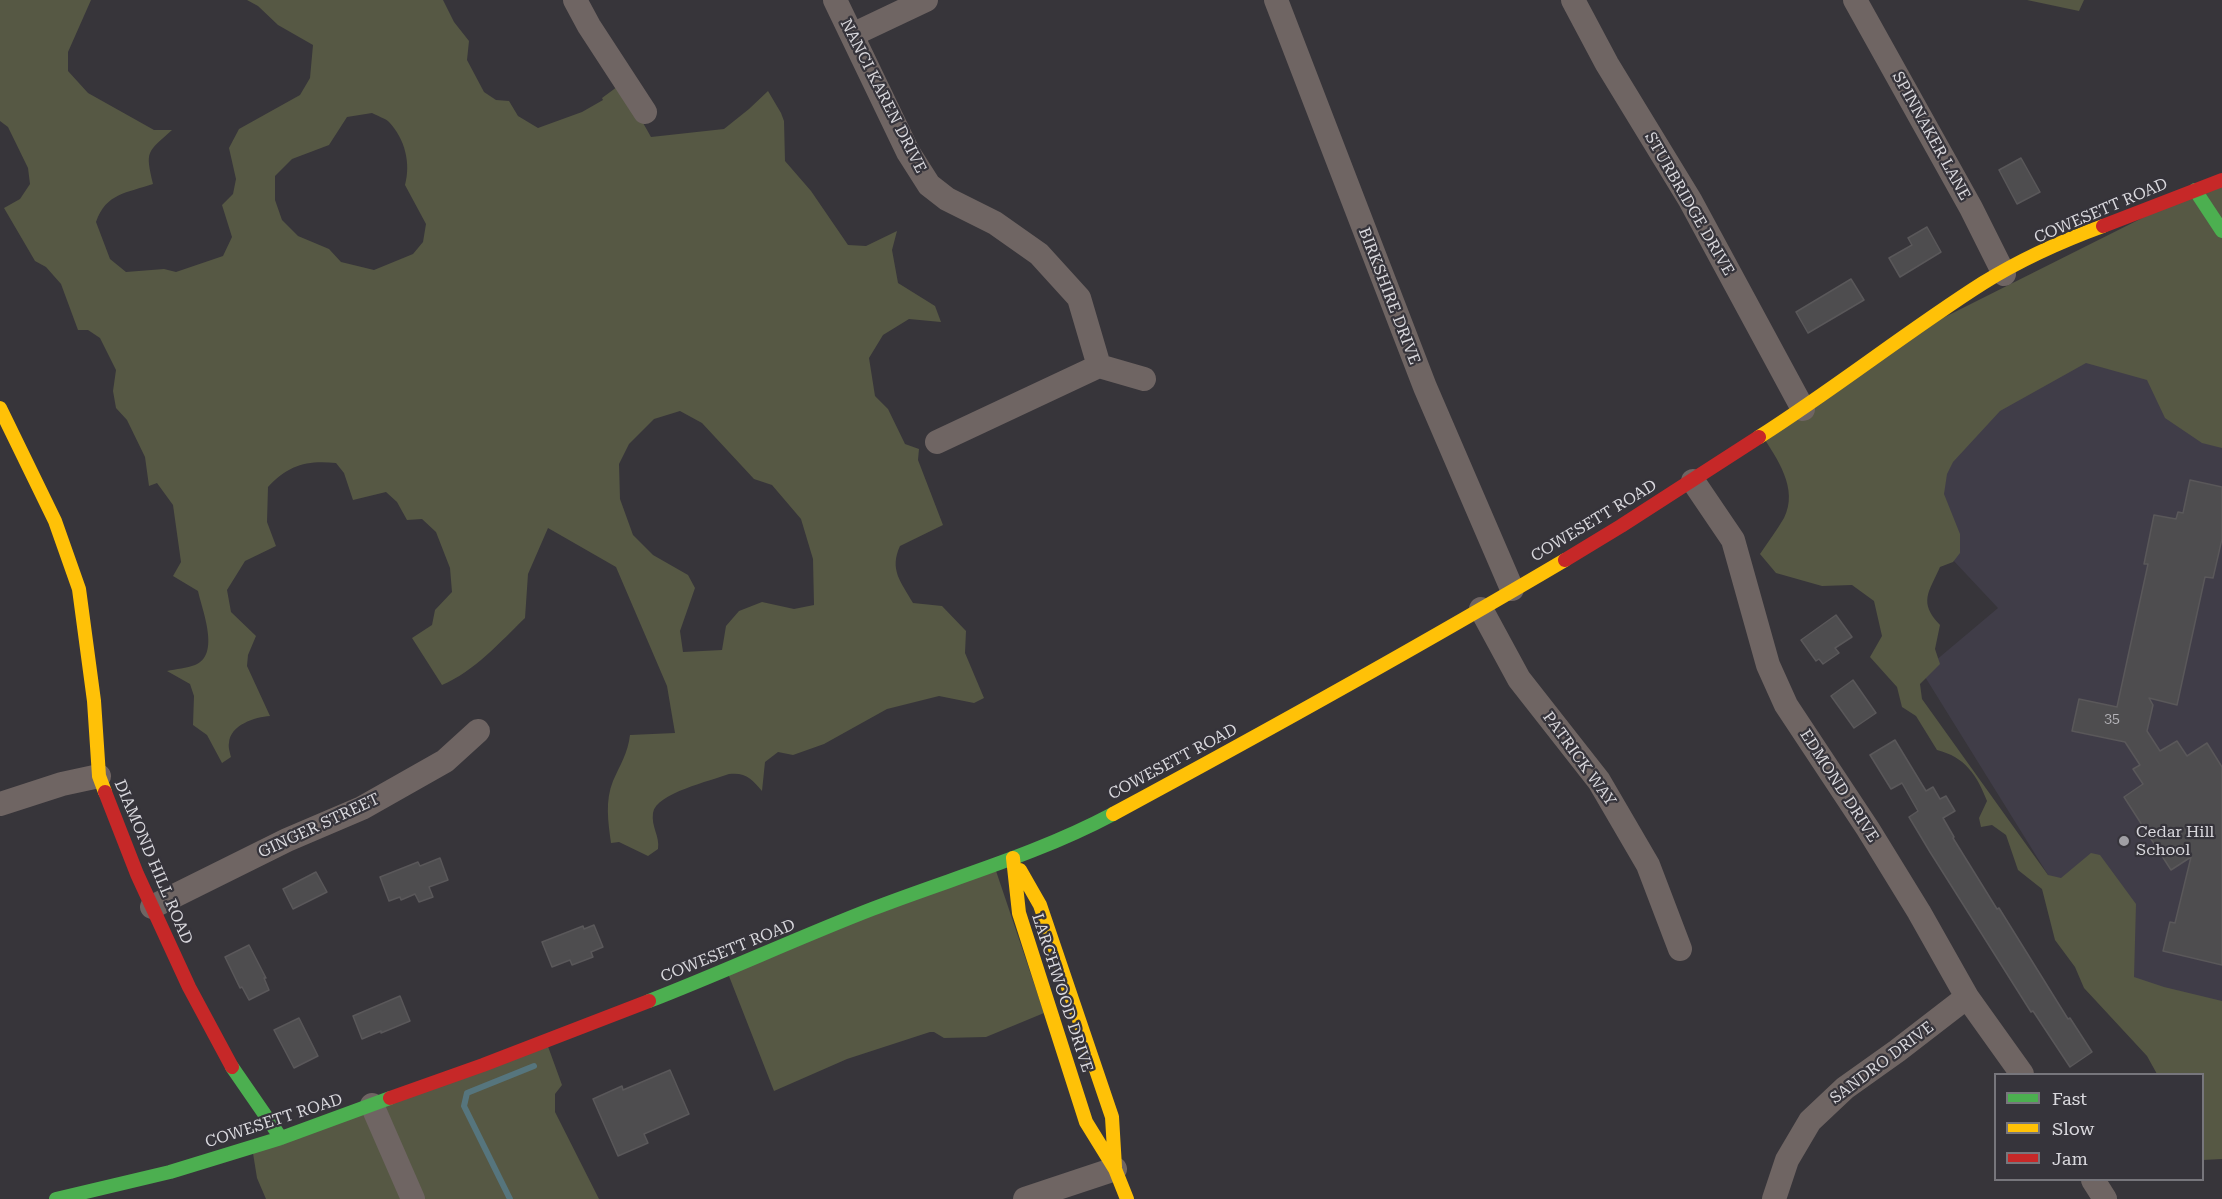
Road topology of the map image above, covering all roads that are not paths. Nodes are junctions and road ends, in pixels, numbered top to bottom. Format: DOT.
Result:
graph roads {
  1 [pos="576,0"];
  2 [pos="835,0"];
  3 [pos="926,0"];
  4 [pos="1276,0"];
  5 [pos="1573,0"];
  6 [pos="1855,0"];
  7 [pos="852,35"];
  8 [pos="645,112"];
  9 [pos="2222,180"];
  10 [pos="2195,190"];
  11 [pos="2222,231"];
  12 [pos="2004,274"];
  13 [pos="1099,366"];
  14 [pos="1144,379"];
  15 [pos="0,408"];
  16 [pos="1803,409"];
  17 [pos="937,442"];
  18 [pos="1693,481"];
  19 [pos="1512,589"];
  20 [pos="1481,609"];
  21 [pos="478,731"];
  22 [pos="99,776"];
  23 [pos="0,804"];
  24 [pos="1012,858"];
  25 [pos="152,907"];
  26 [pos="1680,949"];
  27 [pos="1967,997"];
  28 [pos="2021,1073"];
  29 [pos="372,1106"];
  30 [pos="281,1138"];
  31 [pos="1115,1168"];
  32 [pos="56,1199"];
  33 [pos="413,1199"];
  34 [pos="1025,1199"];
  35 [pos="1127,1199"];
  36 [pos="1774,1199"];
  1 -- 8 [label="street"];
  2 -- 7 [label="street, NANCI KAREN DRIVE"];
  3 -- 7 [label="street"];
  4 -- 19 [label="street, BIRKSHIRE DRIVE"];
  5 -- 16 [label="street, STURBRIDGE DRIVE"];
  6 -- 12 [label="street, SPINNAKER LANE"];
  7 -- 13 [label="street, NANCI KAREN DRIVE"];
  9 -- 10 [label="main road, COWESETT ROAD"];
  10 -- 11 [label="main road"];
  10 -- 12 [label="main road, COWESETT ROAD"];
  12 -- 16 [label="main road, COWESETT ROAD"];
  13 -- 14 [label="street"];
  13 -- 17 [label="street"];
  15 -- 22 [label="main road, DIAMOND HILL ROAD"];
  16 -- 18 [label="main road, COWESETT ROAD"];
  18 -- 19 [label="main road, COWESETT ROAD"];
  18 -- 27 [label="street, EDMOND DRIVE"];
  19 -- 20 [label="main road, COWESETT ROAD"];
  20 -- 24 [label="main road, COWESETT ROAD"];
  20 -- 26 [label="street, PATRICK WAY"];
  21 -- 25 [label="street, GINGER STREET"];
  22 -- 23 [label="street"];
  22 -- 25 [label="main road, DIAMOND HILL ROAD"];
  24 -- 29 [label="main road, COWESETT ROAD"];
  24 -- 31 [label="main road, LARCHWOOD DRIVE"];
  24 -- 31 [label="main road, LARCHWOOD DRIVE"];
  25 -- 30 [label="main road, DIAMOND HILL ROAD"];
  27 -- 28 [label="street, EDMOND DRIVE"];
  27 -- 36 [label="street, SANDRO DRIVE"];
  29 -- 30 [label="main road, COWESETT ROAD"];
  29 -- 33 [label="street"];
  30 -- 32 [label="main road, COWESETT ROAD"];
  31 -- 34 [label="street"];
  31 -- 35 [label="main road, LARCHWOOD DRIVE"];
}
